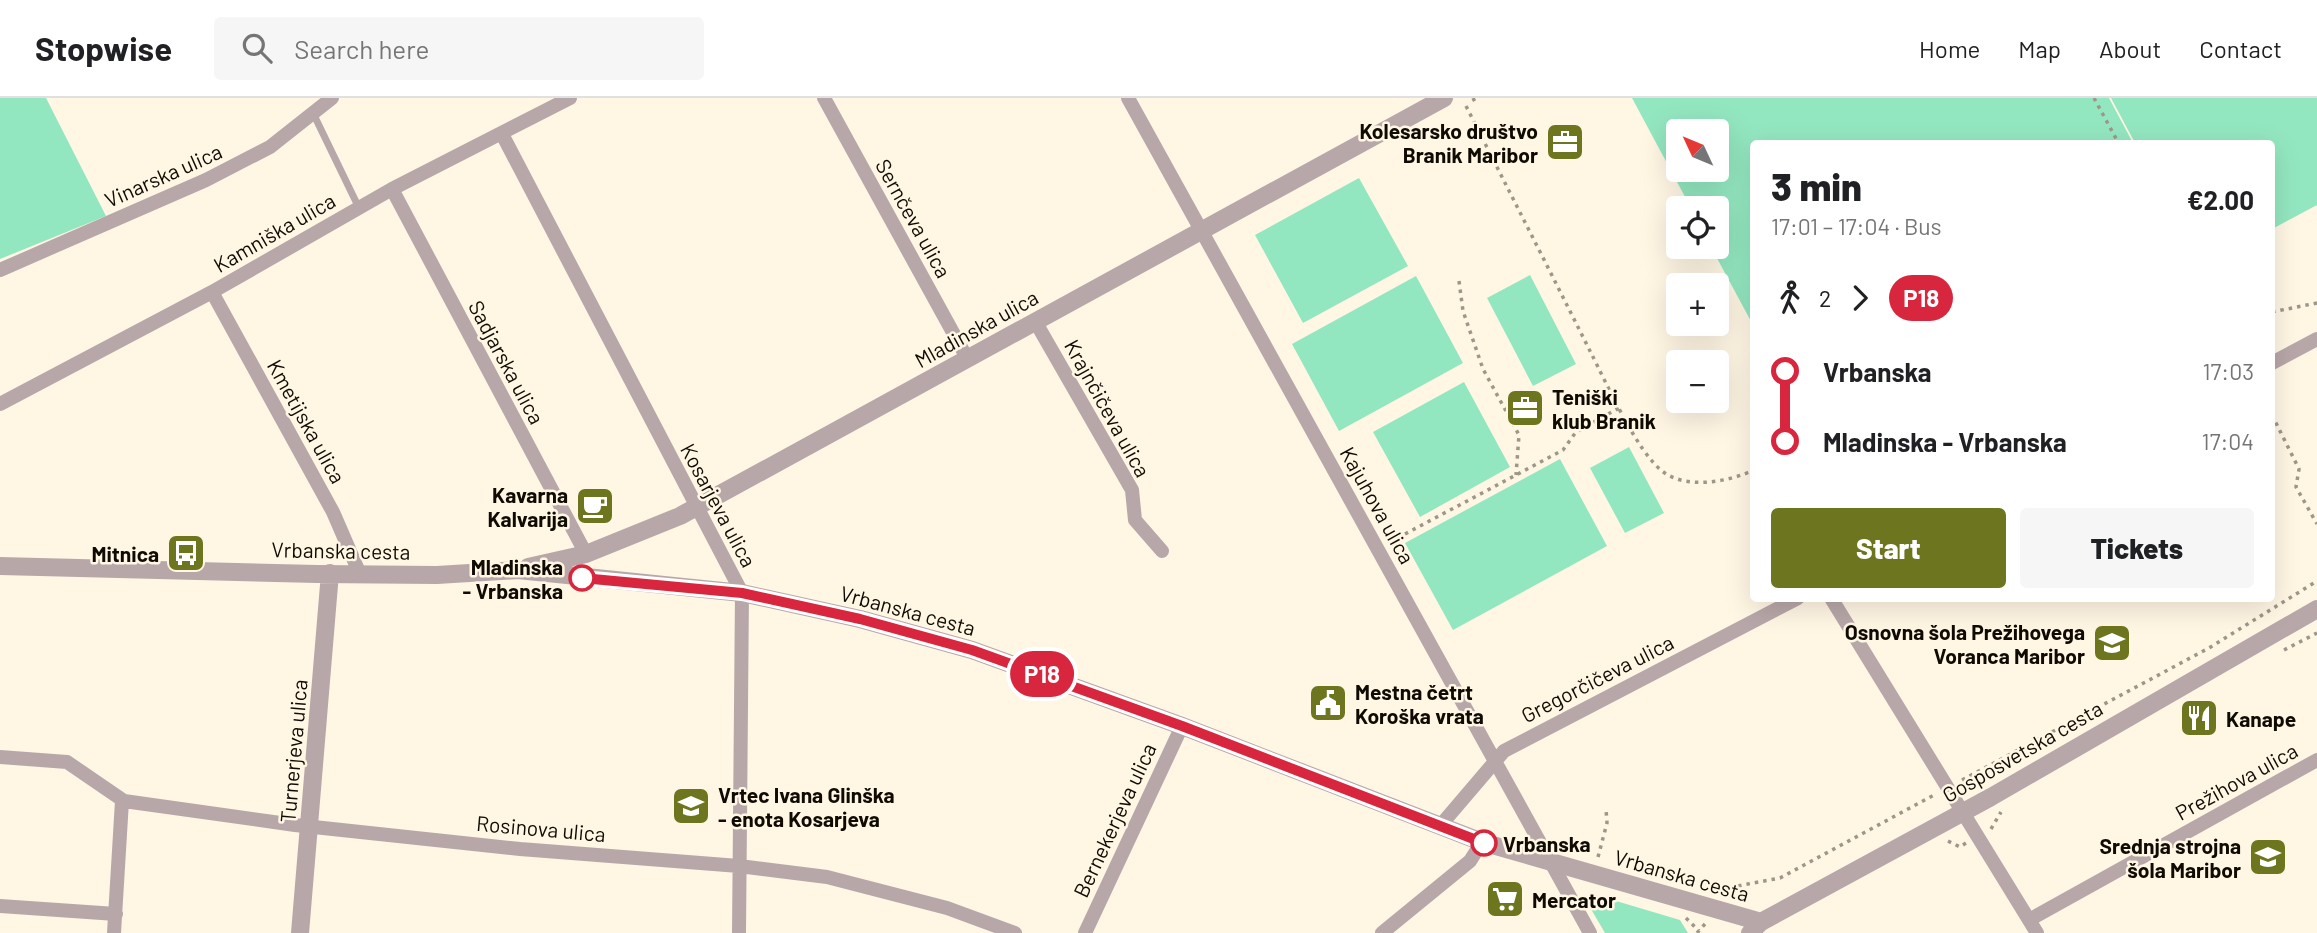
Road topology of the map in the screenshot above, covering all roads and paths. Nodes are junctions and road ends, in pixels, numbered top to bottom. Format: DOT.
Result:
graph roads {
  1 [pos="332,98"];
  2 [pos="570,98"];
  3 [pos="824,98"];
  4 [pos="1128,98"];
  5 [pos="1444,98"];
  6 [pos="2094,98"];
  7 [pos="1466,106"];
  8 [pos="313,113"];
  9 [pos="502,134"];
  10 [pos="2117,140"];
  11 [pos="392,189"];
  12 [pos="359,208"];
  13 [pos="1200,230"];
  14 [pos="0,270"];
  15 [pos="1459,281"];
  16 [pos="212,292"];
  17 [pos="2317,303"];
  18 [pos="2275,311"];
  19 [pos="1035,321"];
  20 [pos="2317,339"];
  21 [pos="967,358"];
  22 [pos="2275,361"];
  23 [pos="0,404"];
  24 [pos="1619,408"];
  25 [pos="2275,421"];
  26 [pos="1750,472"];
  27 [pos="1516,475"];
  28 [pos="696,508"];
  29 [pos="2317,524"];
  30 [pos="1377,548"];
  31 [pos="1162,551"];
  32 [pos="586,554"];
  33 [pos="0,566"];
  34 [pos="518,570"];
  35 [pos="359,572"];
  36 [pos="330,573"];
  37 [pos="2317,581"];
  38 [pos="742,593"];
  39 [pos="1790,602"];
  40 [pos="1833,602"];
  41 [pos="2317,609"];
  42 [pos="1182,726"];
  43 [pos="0,757"];
  44 [pos="2317,760"];
  45 [pos="1494,761"];
  46 [pos="1946,788"];
  47 [pos="122,801"];
  48 [pos="1606,809"];
  49 [pos="1962,813"];
  50 [pos="310,825"];
  51 [pos="1440,826"];
  52 [pos="1482,842"];
  53 [pos="1598,857"];
  54 [pos="1551,862"];
  55 [pos="739,866"];
  56 [pos="1725,897"];
  57 [pos="0,906"];
  58 [pos="116,914"];
  59 [pos="1688,921"];
  60 [pos="1708,921"];
  61 [pos="1756,927"];
  62 [pos="2033,927"];
  63 [pos="1698,932"];
  64 [pos="114,933"];
  65 [pos="300,933"];
  66 [pos="739,933"];
  67 [pos="1015,933"];
  68 [pos="1085,933"];
  69 [pos="1382,933"];
  70 [pos="1590,933"];
  1 -- 8 [label="street, Vinarska ulica"];
  2 -- 9 [label="street, Kamniška ulica"];
  3 -- 21 [label="street, Sernčeva ulica"];
  4 -- 13 [label="street, Kajuhova ulica"];
  5 -- 13 [label="street, Mladinska ulica"];
  6 -- 10 [label="path"];
  7 -- 24 [label="path"];
  8 -- 12 [label="lane"];
  8 -- 14 [label="street, Vinarska ulica"];
  9 -- 11 [label="street, Kamniška ulica"];
  9 -- 28 [label="street, Kosarjeva ulica"];
  11 -- 12 [label="street, Kamniška ulica"];
  11 -- 32 [label="street, Sadjarska ulica"];
  12 -- 16 [label="street, Kamniška ulica"];
  13 -- 19 [label="street, Mladinska ulica"];
  13 -- 30 [label="street, Kajuhova ulica"];
  15 -- 27 [label="path"];
  16 -- 23 [label="street, Kamniška ulica"];
  16 -- 35 [label="street, Kmetijska ulica"];
  17 -- 18 [label="path"];
  19 -- 21 [label="street, Mladinska ulica"];
  19 -- 31 [label="street, Krajnčičeva ulica"];
  20 -- 22 [label="street"];
  21 -- 28 [label="street, Mladinska ulica"];
  24 -- 26 [label="path"];
  24 -- 27 [label="path"];
  25 -- 29 [label="path"];
  27 -- 30 [label="path"];
  28 -- 32 [label="street, Mladinska ulica"];
  28 -- 38 [label="street, Kosarjeva ulica"];
  30 -- 45 [label="street, Kajuhova ulica"];
  32 -- 34 [label="street, Mladinska ulica"];
  33 -- 36 [label="street, Vrbanska cesta"];
  34 -- 35 [label="street, Vrbanska cesta"];
  34 -- 38 [label="street, Vrbanska cesta"];
  35 -- 36 [label="street, Vrbanska cesta"];
  36 -- 50 [label="street, Turnerjeva ulica"];
  37 -- 46 [label="path"];
  38 -- 42 [label="street, Vrbanska cesta"];
  38 -- 55 [label="street, Kosarjeva ulica"];
  39 -- 45 [label="street, Gregorčičeva ulica"];
  40 -- 46 [label="street, Prežihova ulica"];
  41 -- 49 [label="street, Gosposvetska cesta"];
  42 -- 51 [label="street, Vrbanska cesta"];
  42 -- 68 [label="street, Bernekerjeva ulica"];
  43 -- 47 [label="street, Rosinova ulica"];
  44 -- 62 [label="street, Prežihova ulica"];
  45 -- 51 [label="street, Gregorčičeva ulica"];
  45 -- 54 [label="street, Kajuhova ulica"];
  46 -- 49 [label="street, Prežihova ulica"];
  46 -- 56 [label="path"];
  47 -- 50 [label="street, Rosinova ulica"];
  47 -- 58 [label="street"];
  48 -- 53 [label="path"];
  49 -- 61 [label="street, Gosposvetska cesta"];
  49 -- 62 [label="street, Prežihova ulica"];
  50 -- 55 [label="street, Rosinova ulica"];
  50 -- 65 [label="street, Turnerjeva ulica"];
  51 -- 52 [label="street, Vrbanska cesta"];
  52 -- 54 [label="street, Vrbanska cesta"];
  52 -- 69 [label="street"];
  54 -- 61 [label="street, Vrbanska cesta"];
  54 -- 70 [label="street, Kajuhova ulica"];
  55 -- 66 [label="street, Kosarjeva ulica"];
  55 -- 67 [label="street, Rosinova ulica"];
  57 -- 58 [label="street"];
  58 -- 64 [label="street"];
  59 -- 63 [label="path"];
  60 -- 63 [label="path"];
}
